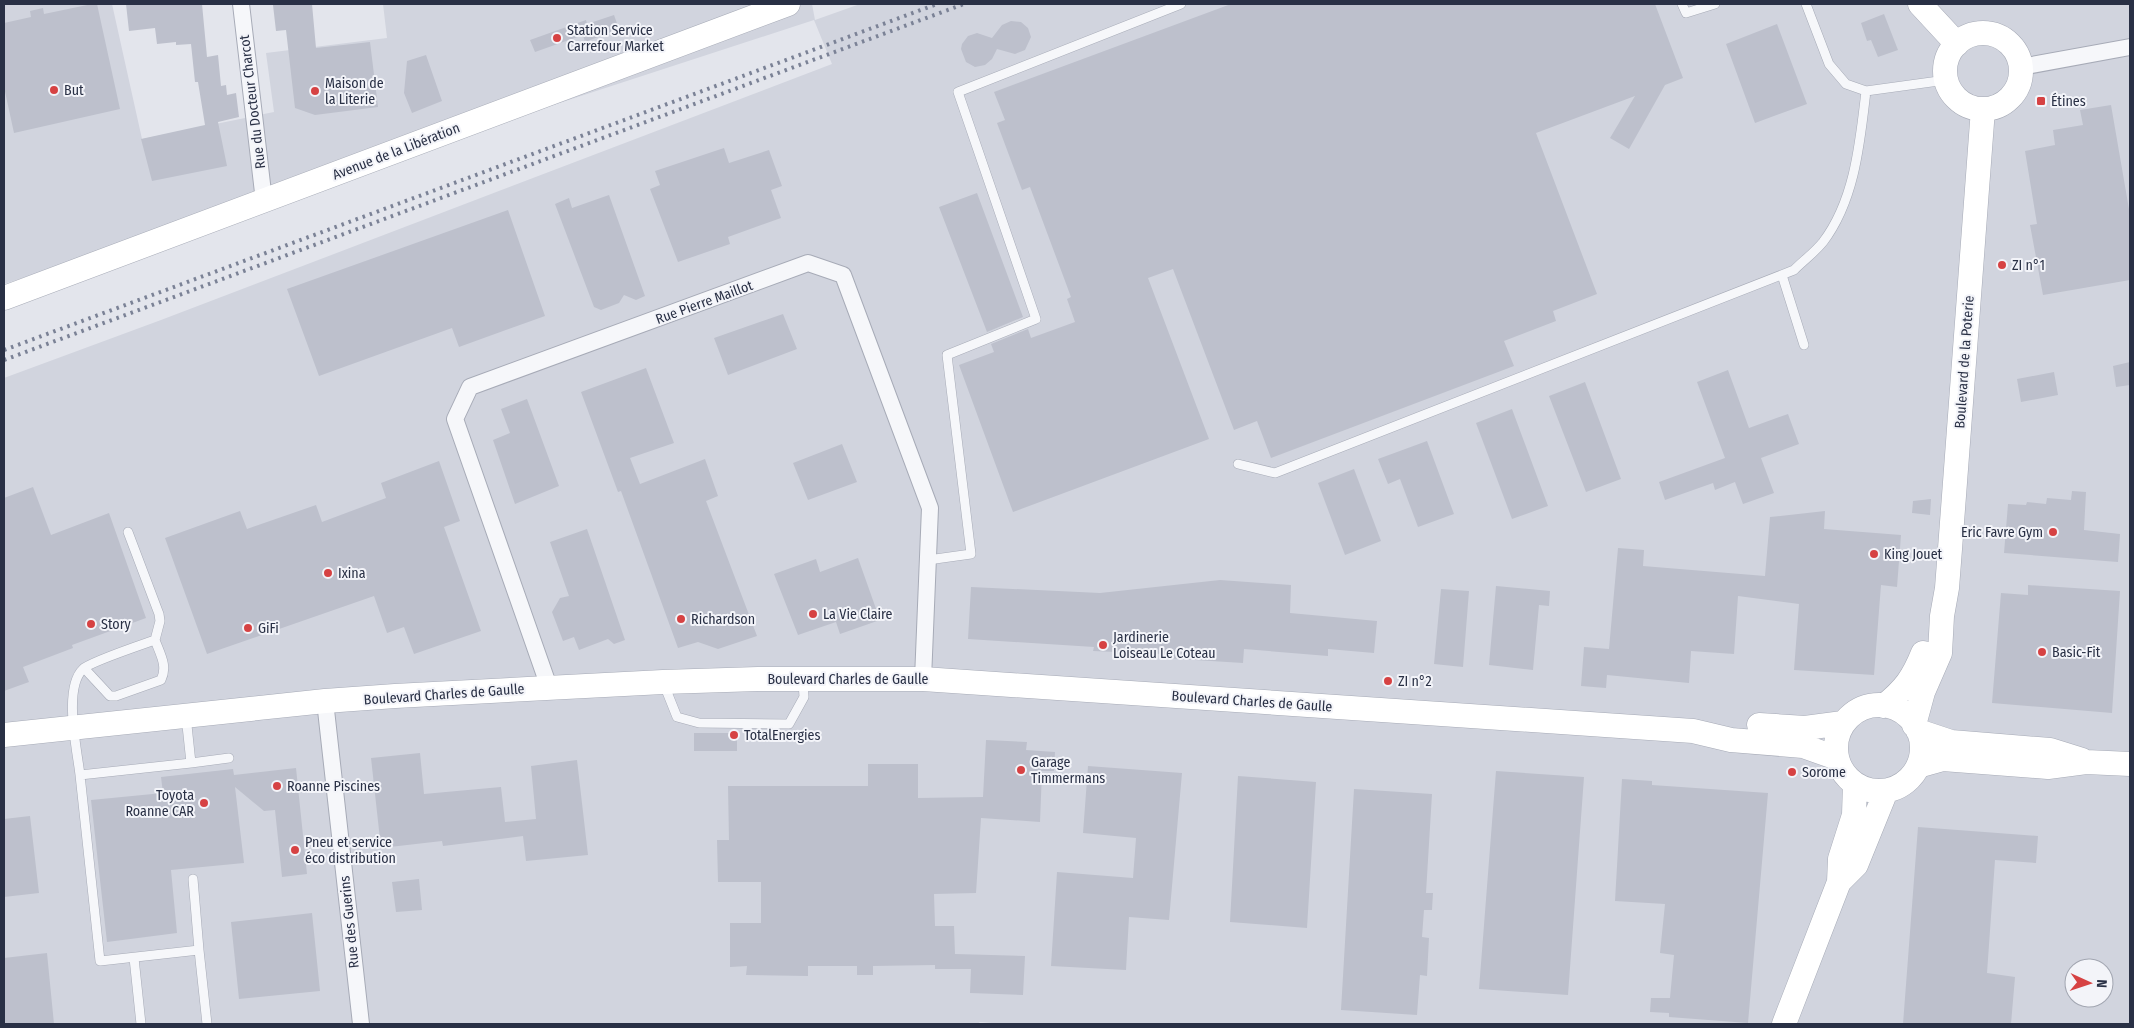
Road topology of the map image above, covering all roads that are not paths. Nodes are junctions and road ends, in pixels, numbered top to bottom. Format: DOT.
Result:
graph roads {
  1 [pos="241,4"];
  2 [pos="788,4"];
  3 [pos="1180,4"];
  4 [pos="1682,4"];
  5 [pos="1715,4"];
  6 [pos="1806,4"];
  7 [pos="1920,4"];
  8 [pos="1957,44"];
  9 [pos="2130,47"];
  10 [pos="2021,67"];
  11 [pos="1946,80"];
  12 [pos="1866,91"];
  13 [pos="1983,109"];
  14 [pos="264,200"];
  15 [pos="1782,275"];
  16 [pos="4,298"];
  17 [pos="1804,345"];
  18 [pos="1238,464"];
  19 [pos="128,532"];
  20 [pos="928,560"];
  21 [pos="1942,616"];
  22 [pos="155,640"];
  23 [pos="84,668"];
  24 [pos="803,679"];
  25 [pos="923,679"];
  26 [pos="663,682"];
  27 [pos="549,687"];
  28 [pos="325,702"];
  29 [pos="1884,706"];
  30 [pos="186,716"];
  31 [pos="1843,724"];
  32 [pos="75,727"];
  33 [pos="1916,728"];
  34 [pos="1693,731"];
  35 [pos="4,735"];
  36 [pos="229,758"];
  37 [pos="1837,758"];
  38 [pos="2086,762"];
  39 [pos="191,763"];
  40 [pos="2130,764"];
  41 [pos="1918,766"];
  42 [pos="80,775"];
  43 [pos="1855,784"];
  44 [pos="1886,791"];
  45 [pos="193,879"];
  46 [pos="1839,882"];
  47 [pos="199,950"];
  48 [pos="134,958"];
  49 [pos="141,1024"];
  50 [pos="207,1024"];
  51 [pos="361,1024"];
  52 [pos="1784,1024"];
  1 -- 14 [label="street, Rue du Docteur Charcot"];
  2 -- 14 [label="street, Avenue de la Libération"];
  3 -- 20 [label="lane"];
  4 -- 5 [label="lane"];
  6 -- 12 [label="lane"];
  7 -- 8 [label="street"];
  8 -- 10 [label="street"];
  8 -- 11 [label="street"];
  9 -- 10 [label="street"];
  10 -- 13 [label="street"];
  11 -- 12 [label="lane"];
  11 -- 13 [label="street"];
  12 -- 15 [label="lane"];
  13 -- 21 [label="street, Boulevard de la Poterie"];
  14 -- 16 [label="street, Avenue de la Libération"];
  15 -- 17 [label="lane"];
  15 -- 18 [label="lane"];
  19 -- 22 [label="lane"];
  20 -- 25 [label="street, Rue Pierre Maillot"];
  20 -- 27 [label="street, Rue Pierre Maillot"];
  21 -- 29 [label="street, Boulevard de la Poterie"];
  21 -- 33 [label="street, Boulevard de la Poterie"];
  22 -- 23 [label="lane"];
  22 -- 23 [label="lane"];
  23 -- 32 [label="lane"];
  24 -- 25 [label="street, Boulevard Charles de Gaulle"];
  24 -- 26 [label="street, Boulevard Charles de Gaulle"];
  24 -- 26 [label="lane"];
  25 -- 34 [label="street, Boulevard Charles de Gaulle"];
  26 -- 27 [label="street, Boulevard Charles de Gaulle"];
  27 -- 28 [label="street, Boulevard Charles de Gaulle"];
  28 -- 30 [label="street, Boulevard Charles de Gaulle"];
  28 -- 51 [label="street, Rue des Guerins"];
  29 -- 31 [label="street"];
  29 -- 33 [label="street"];
  30 -- 32 [label="street, Boulevard Charles de Gaulle"];
  30 -- 39 [label="lane"];
  31 -- 34 [label="street, Boulevard Charles de Gaulle"];
  31 -- 37 [label="street"];
  32 -- 35 [label="street, Boulevard Charles de Gaulle"];
  32 -- 42 [label="lane"];
  33 -- 38 [label="street"];
  33 -- 41 [label="street"];
  34 -- 37 [label="street, Boulevard Charles de Gaulle"];
  36 -- 39 [label="lane"];
  37 -- 43 [label="street"];
  38 -- 40 [label="street"];
  38 -- 41 [label="street"];
  39 -- 42 [label="lane"];
  41 -- 44 [label="street"];
  42 -- 48 [label="lane"];
  43 -- 44 [label="street"];
  43 -- 46 [label="street"];
  44 -- 46 [label="street"];
  45 -- 47 [label="lane"];
  46 -- 52 [label="street"];
  47 -- 48 [label="lane"];
  47 -- 50 [label="lane"];
  48 -- 49 [label="lane"];
}
